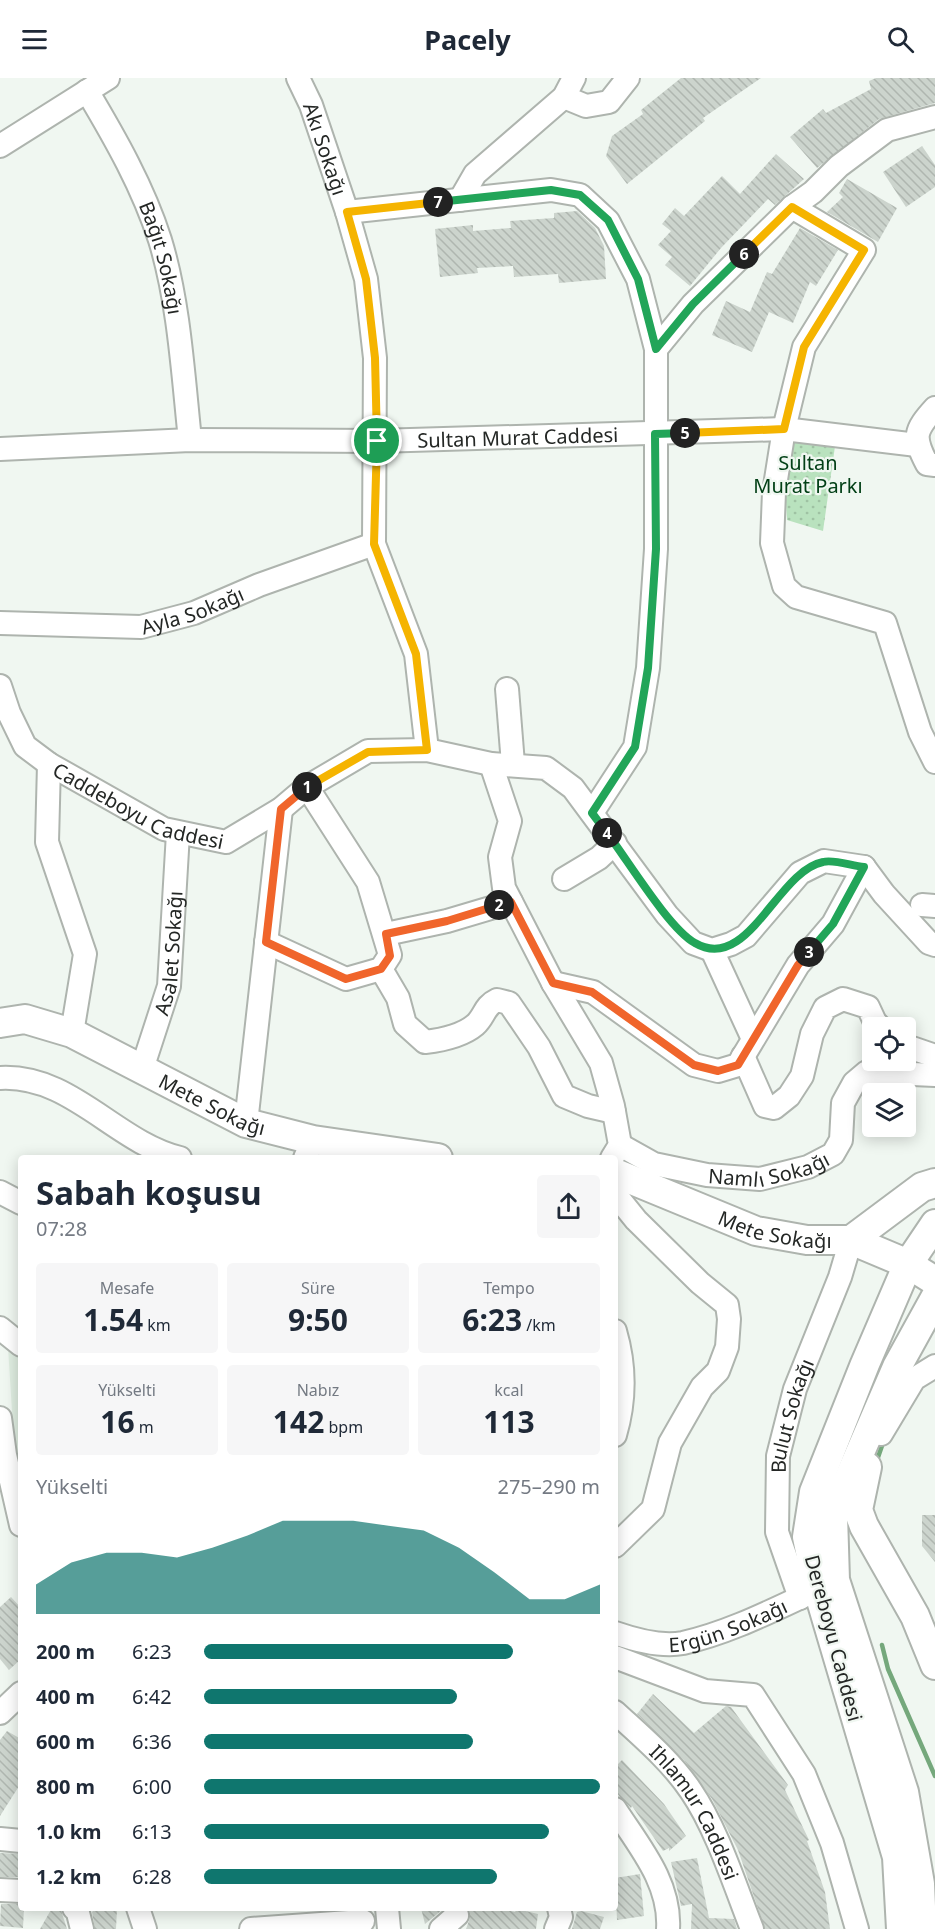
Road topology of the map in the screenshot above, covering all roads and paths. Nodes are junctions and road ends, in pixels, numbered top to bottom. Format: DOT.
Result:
graph roads {
  1 [pos="108,78"];
  2 [pos="298,78"];
  3 [pos="628,78"];
  4 [pos="569,87"];
  5 [pos="87,91"];
  6 [pos="935,117"];
  7 [pos="0,146"];
  8 [pos="460,200"];
  9 [pos="792,207"];
  10 [pos="347,212"];
  11 [pos="656,349"];
  12 [pos="935,408"];
  13 [pos="784,429"];
  14 [pos="655,434"];
  15 [pos="190,440"];
  16 [pos="377,441"];
  17 [pos="0,449"];
  18 [pos="926,458"];
  19 [pos="374,544"];
  20 [pos="0,623"];
  21 [pos="0,686"];
  22 [pos="507,689"];
  23 [pos="427,750"];
  24 [pos="935,762"];
  25 [pos="49,764"];
  26 [pos="502,764"];
  27 [pos="307,787"];
  28 [pos="281,809"];
  29 [pos="592,813"];
  30 [pos="178,833"];
  31 [pos="615,843"];
  32 [pos="864,867"];
  33 [pos="564,879"];
  34 [pos="511,902"];
  35 [pos="386,934"];
  36 [pos="266,942"];
  37 [pos="935,945"];
  38 [pos="712,950"];
  39 [pos="381,969"];
  40 [pos="553,983"];
  41 [pos="873,1017"];
  42 [pos="0,1023"];
  43 [pos="72,1033"];
  44 [pos="748,1048"];
  45 [pos="916,1049"];
  46 [pos="935,1056"];
  47 [pos="142,1069"];
  48 [pos="935,1075"];
  49 [pos="0,1078"];
  50 [pos="614,1112"];
  51 [pos="246,1123"];
  52 [pos="309,1149"];
  53 [pos="616,1152"];
  54 [pos="167,1155"];
  55 [pos="395,1155"];
  56 [pos="618,1174"];
  57 [pos="935,1183"];
  58 [pos="0,1192"];
  59 [pos="618,1198"];
  60 [pos="18,1201"];
  61 [pos="879,1219"];
  62 [pos="932,1236"];
  63 [pos="851,1240"];
  64 [pos="908,1264"];
  65 [pos="935,1281"];
  66 [pos="935,1298"];
  67 [pos="0,1328"];
  68 [pos="618,1340"];
  69 [pos="18,1343"];
  70 [pos="935,1366"];
  71 [pos="890,1383"];
  72 [pos="618,1414"];
  73 [pos="0,1418"];
  74 [pos="870,1454"];
  75 [pos="819,1479"];
  76 [pos="18,1512"];
  77 [pos="833,1515"];
  78 [pos="618,1543"];
  79 [pos="874,1564"];
  80 [pos="818,1589"];
  81 [pos="915,1616"];
  82 [pos="618,1634"];
  83 [pos="618,1658"];
  84 [pos="935,1665"];
  85 [pos="18,1687"];
  86 [pos="18,1697"];
  87 [pos="6,1711"];
  88 [pos="618,1715"];
  89 [pos="618,1732"];
  90 [pos="618,1814"];
  91 [pos="0,1839"];
  92 [pos="18,1841"];
  93 [pos="0,1890"];
  94 [pos="18,1891"];
  95 [pos="78,1911"];
  96 [pos="139,1911"];
  97 [pos="387,1911"];
  98 [pos="456,1911"];
  99 [pos="560,1911"];
  100 [pos="363,1921"];
  101 [pos="82,1929"];
  102 [pos="145,1929"];
  103 [pos="251,1929"];
  104 [pos="389,1929"];
  105 [pos="441,1929"];
  106 [pos="556,1929"];
  107 [pos="668,1929"];
  108 [pos="738,1929"];
  109 [pos="752,1929"];
  110 [pos="857,1929"];
  111 [pos="900,1929"];
  112 [pos="922,1929"];
  1 -- 5 [label="street"];
  2 -- 10 [label="street, Akı Sokağı"];
  3 -- 4 [label="street"];
  4 -- 8 [label="street"];
  5 -- 7 [label="street"];
  5 -- 15 [label="street, Bağıt Sokağı"];
  6 -- 9 [label="street"];
  8 -- 10 [label="street"];
  8 -- 11 [label="street"];
  9 -- 11 [label="street"];
  9 -- 13 [label="street"];
  10 -- 16 [label="street, Akı Sokağı"];
  11 -- 14 [label="street"];
  12 -- 18 [label="street"];
  13 -- 14 [label="street, Sultan Murat Caddesi"];
  13 -- 18 [label="street, Sultan Murat Caddesi"];
  13 -- 24 [label="street"];
  14 -- 16 [label="street, Sultan Murat Caddesi"];
  14 -- 29 [label="street"];
  15 -- 16 [label="street, Sultan Murat Caddesi"];
  15 -- 17 [label="street, Sultan Murat Caddesi"];
  16 -- 19 [label="street, Akı Sokağı"];
  19 -- 20 [label="street, Ayla Sokağı"];
  19 -- 23 [label="street, Akı Sokağı"];
  21 -- 25 [label="street, Caddeboyu Caddesi"];
  22 -- 26 [label="street"];
  23 -- 26 [label="street, Caddeboyu Caddesi"];
  23 -- 27 [label="street, Caddeboyu Caddesi"];
  25 -- 30 [label="street, Caddeboyu Caddesi"];
  25 -- 43 [label="street"];
  26 -- 29 [label="street, Caddeboyu Caddesi"];
  26 -- 34 [label="street"];
  27 -- 28 [label="street, Caddeboyu Caddesi"];
  27 -- 35 [label="street"];
  28 -- 30 [label="street, Caddeboyu Caddesi"];
  28 -- 36 [label="street"];
  29 -- 31 [label="street, Caddeboyu Caddesi"];
  30 -- 47 [label="street, Asalet Sokağı"];
  31 -- 33 [label="street"];
  31 -- 38 [label="street, Caddeboyu Caddesi"];
  32 -- 37 [label="street"];
  32 -- 38 [label="street"];
  32 -- 44 [label="street"];
  34 -- 35 [label="street"];
  34 -- 40 [label="street"];
  35 -- 39 [label="street"];
  36 -- 39 [label="street"];
  36 -- 51 [label="street"];
  38 -- 44 [label="street"];
  39 -- 50 [label="street"];
  40 -- 44 [label="street"];
  40 -- 50 [label="street"];
  41 -- 44 [label="street"];
  42 -- 43 [label="main road, Mete Sokağı"];
  43 -- 47 [label="main road, Mete Sokağı"];
  45 -- 46 [label="street"];
  47 -- 51 [label="main road, Mete Sokağı"];
  48 -- 53 [label="street, Namlı Sokağı"];
  49 -- 54 [label="street"];
  50 -- 53 [label="street"];
  51 -- 52 [label="main road, Mete Sokağı"];
  52 -- 55 [label="main road, Mete Sokağı"];
  56 -- 63 [label="main road, Mete Sokağı"];
  57 -- 61 [label="main road"];
  58 -- 60 [label="street"];
  59 -- 78 [label="street"];
  61 -- 62 [label="main road"];
  61 -- 63 [label="main road"];
  62 -- 64 [label="main road, Dereboyu Caddesi"];
  63 -- 64 [label="main road, Mete Sokağı"];
  63 -- 80 [label="street, Bulut Sokağı"];
  64 -- 65 [label="main road, Mete Sokağı"];
  64 -- 75 [label="main road, Dereboyu Caddesi"];
  66 -- 71 [label="main road, Dereboyu Caddesi"];
  67 -- 69 [label="street"];
  68 -- 72 [label="street"];
  70 -- 74 [label="street"];
  71 -- 74 [label="main road"];
  71 -- 77 [label="main road, Dereboyu Caddesi"];
  73 -- 76 [label="street"];
  74 -- 81 [label="main road"];
  75 -- 77 [label="main road"];
  75 -- 80 [label="main road, Dereboyu Caddesi"];
  77 -- 79 [label="main road"];
  77 -- 80 [label="main road, Dereboyu Caddesi"];
  79 -- 80 [label="main road"];
  79 -- 81 [label="main road"];
  80 -- 82 [label="street, Ergün Sokağı"];
  80 -- 111 [label="main road, Dereboyu Caddesi"];
  80 -- 112 [label="main road, Dereboyu Caddesi"];
  81 -- 84 [label="main road"];
  83 -- 110 [label="street"];
  85 -- 87 [label="street"];
  86 -- 87 [label="street"];
  88 -- 109 [label="street, Ihlamur Caddesi"];
  89 -- 108 [label="street, Ihlamur Caddesi"];
  90 -- 107 [label="street"];
  91 -- 92 [label="street"];
  93 -- 94 [label="street"];
  95 -- 101 [label="street"];
  96 -- 102 [label="street"];
  97 -- 104 [label="street"];
  98 -- 105 [label="street"];
  99 -- 106 [label="street"];
  100 -- 103 [label="street"];
}
